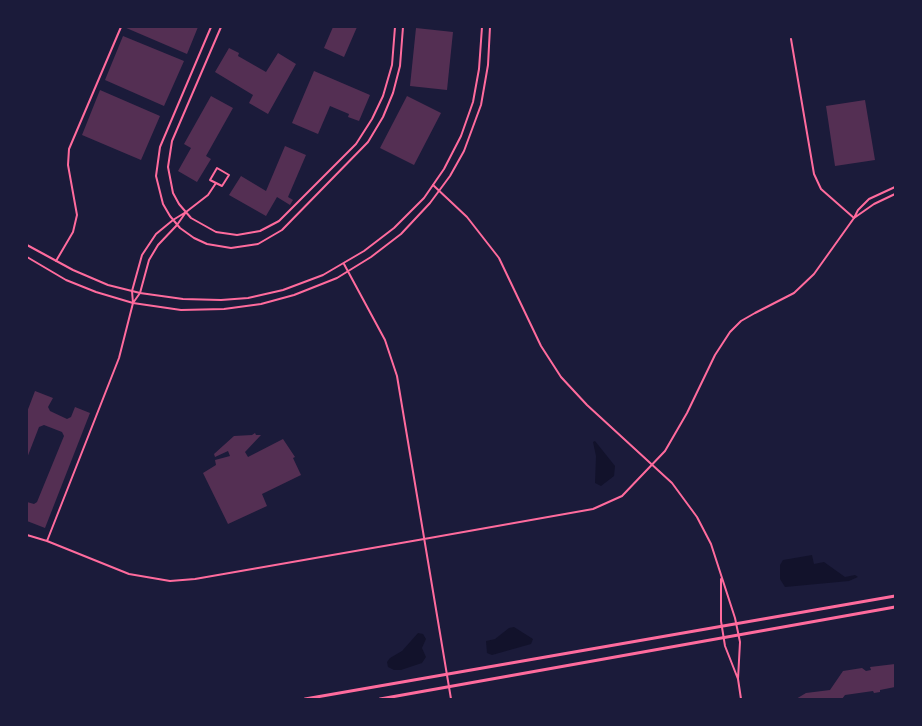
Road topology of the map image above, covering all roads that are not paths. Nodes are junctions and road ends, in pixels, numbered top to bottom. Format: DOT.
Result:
graph roads {
  1 [pos="121,27"];
  2 [pos="211,27"];
  3 [pos="221,27"];
  4 [pos="395,27"];
  5 [pos="403,27"];
  6 [pos="482,27"];
  7 [pos="490,27"];
  8 [pos="791,39"];
  9 [pos="216,183"];
  10 [pos="433,185"];
  11 [pos="895,187"];
  12 [pos="440,191"];
  13 [pos="895,194"];
  14 [pos="186,212"];
  15 [pos="854,218"];
  16 [pos="173,220"];
  17 [pos="177,225"];
  18 [pos="27,245"];
  19 [pos="27,257"];
  20 [pos="56,261"];
  21 [pos="344,264"];
  22 [pos="348,272"];
  23 [pos="132,291"];
  24 [pos="140,293"];
  25 [pos="133,303"];
  26 [pos="653,465"];
  27 [pos="27,535"];
  28 [pos="424,539"];
  29 [pos="47,541"];
  30 [pos="721,577"];
  31 [pos="895,596"];
  32 [pos="895,607"];
  33 [pos="736,624"];
  34 [pos="722,626"];
  35 [pos="738,635"];
  36 [pos="723,637"];
  37 [pos="447,674"];
  38 [pos="738,679"];
  39 [pos="449,687"];
  40 [pos="305,699"];
  41 [pos="380,699"];
  42 [pos="451,699"];
  43 [pos="741,699"];
  1 -- 20 [label="street"];
  2 -- 16 [label="street"];
  3 -- 14 [label="street"];
  4 -- 14 [label="street"];
  5 -- 17 [label="street"];
  6 -- 10 [label="street"];
  7 -- 12 [label="street"];
  8 -- 15 [label="street"];
  9 -- 9 [label="street"];
  9 -- 14 [label="street"];
  10 -- 12 [label="street"];
  10 -- 21 [label="street"];
  11 -- 15 [label="street"];
  12 -- 22 [label="street"];
  12 -- 26 [label="street"];
  13 -- 15 [label="street"];
  14 -- 16 [label="street"];
  14 -- 17 [label="street"];
  15 -- 26 [label="street"];
  16 -- 17 [label="street"];
  16 -- 23 [label="street"];
  17 -- 24 [label="street"];
  18 -- 20 [label="street"];
  19 -- 25 [label="street"];
  20 -- 23 [label="street"];
  21 -- 22 [label="street"];
  21 -- 24 [label="street"];
  22 -- 25 [label="street"];
  22 -- 28 [label="street"];
  23 -- 24 [label="street"];
  23 -- 25 [label="street"];
  24 -- 25 [label="street"];
  25 -- 29 [label="street"];
  26 -- 28 [label="street"];
  26 -- 30 [label="street"];
  27 -- 29 [label="street"];
  28 -- 29 [label="street"];
  28 -- 37 [label="street"];
  30 -- 33 [label="street"];
  30 -- 34 [label="street"];
  31 -- 33 [label="main road"];
  32 -- 35 [label="main road"];
  33 -- 34 [label="main road"];
  33 -- 35 [label="street"];
  34 -- 36 [label="street"];
  34 -- 37 [label="main road"];
  35 -- 36 [label="main road"];
  35 -- 38 [label="street"];
  36 -- 38 [label="street"];
  36 -- 39 [label="main road"];
  37 -- 39 [label="street"];
  37 -- 40 [label="main road"];
  38 -- 43 [label="street"];
  39 -- 41 [label="main road"];
  39 -- 42 [label="street"];
}
